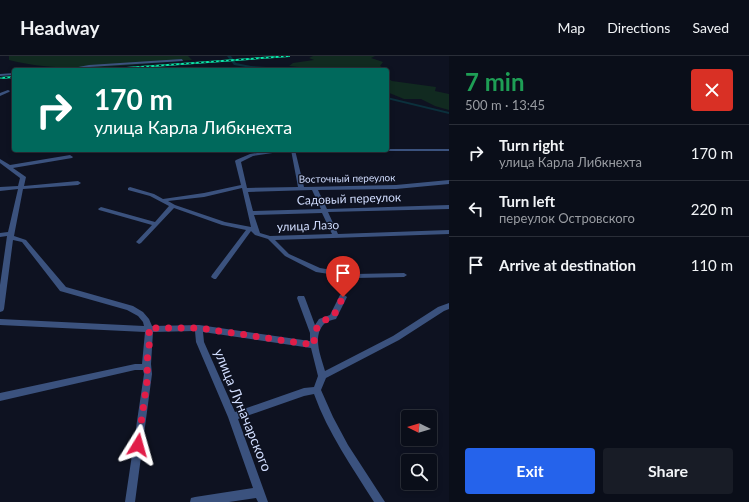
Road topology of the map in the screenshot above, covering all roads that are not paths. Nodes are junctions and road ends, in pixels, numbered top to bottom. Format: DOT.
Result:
graph roads {
  1 [pos="173,56"];
  2 [pos="182,60"];
  3 [pos="126,63"];
  4 [pos="76,68"];
  5 [pos="12,74"];
  6 [pos="0,75"];
  7 [pos="8,92"];
  8 [pos="0,95"];
  9 [pos="389,150"];
  10 [pos="449,150"];
  11 [pos="272,152"];
  12 [pos="293,152"];
  13 [pos="70,157"];
  14 [pos="0,161"];
  15 [pos="9,167"];
  16 [pos="449,182"];
  17 [pos="78,183"];
  18 [pos="21,187"];
  19 [pos="245,188"];
  20 [pos="302,188"];
  21 [pos="314,188"];
  22 [pos="0,189"];
  23 [pos="130,189"];
  24 [pos="164,200"];
  25 [pos="173,206"];
  26 [pos="449,207"];
  27 [pos="101,209"];
  28 [pos="325,212"];
  29 [pos="250,214"];
  30 [pos="156,224"];
  31 [pos="252,230"];
  32 [pos="449,232"];
  33 [pos="0,235"];
  34 [pos="11,236"];
  35 [pos="336,236"];
  36 [pos="270,238"];
  37 [pos="139,242"];
  38 [pos="404,275"];
  39 [pos="214,277"];
  40 [pos="2,288"];
  41 [pos="343,297"];
  42 [pos="301,298"];
  43 [pos="449,306"];
  44 [pos="0,309"];
  45 [pos="0,322"];
  46 [pos="148,328"];
  47 [pos="199,328"];
  48 [pos="314,333"];
  49 [pos="314,345"];
  50 [pos="146,367"];
  51 [pos="322,376"];
  52 [pos="317,390"];
  53 [pos="0,397"];
  54 [pos="233,417"];
  55 [pos="262,497"];
  56 [pos="130,502"];
  57 [pos="195,502"];
  58 [pos="380,502"];
  1 -- 3 [label="street"];
  2 -- 3 [label="street"];
  3 -- 4 [label="street"];
  5 -- 6 [label="street"];
  7 -- 8 [label="street"];
  9 -- 10 [label="street"];
  11 -- 19 [label="street"];
  12 -- 20 [label="street"];
  13 -- 15 [label="street"];
  14 -- 15 [label="street"];
  15 -- 18 [label="street"];
  16 -- 21 [label="street, Восточный переулок"];
  17 -- 18 [label="street"];
  18 -- 22 [label="street"];
  18 -- 34 [label="street"];
  19 -- 20 [label="street, Восточный переулок"];
  19 -- 24 [label="street, Восточный переулок"];
  19 -- 29 [label="street"];
  20 -- 21 [label="street, Восточный переулок"];
  21 -- 28 [label="street"];
  23 -- 24 [label="street, улица Лазо"];
  24 -- 25 [label="street, улица Лазо"];
  25 -- 30 [label="street"];
  25 -- 31 [label="street, улица Лазо"];
  26 -- 28 [label="street, Садовый переулок"];
  27 -- 30 [label="street"];
  28 -- 29 [label="street, Садовый переулок"];
  28 -- 35 [label="street"];
  29 -- 31 [label="street"];
  30 -- 37 [label="street"];
  31 -- 36 [label="street, улица Лазо"];
  31 -- 39 [label="street"];
  32 -- 35 [label="street, улица Лазо"];
  33 -- 34 [label="street"];
  34 -- 40 [label="street"];
  34 -- 46 [label="street"];
  35 -- 36 [label="street, улица Лазо"];
  36 -- 38 [label="street"];
  40 -- 44 [label="street"];
  41 -- 48 [label="street"];
  42 -- 48 [label="street"];
  43 -- 51 [label="street"];
  45 -- 46 [label="street"];
  46 -- 47 [label="street"];
  46 -- 50 [label="street"];
  47 -- 49 [label="street"];
  47 -- 54 [label="street, улица Луначарского"];
  48 -- 49 [label="street"];
  49 -- 51 [label="street"];
  50 -- 53 [label="street"];
  50 -- 56 [label="street"];
  51 -- 52 [label="street"];
  52 -- 54 [label="street"];
  52 -- 58 [label="street"];
  54 -- 55 [label="street, улица Луначарского"];
  55 -- 57 [label="street"];
}
